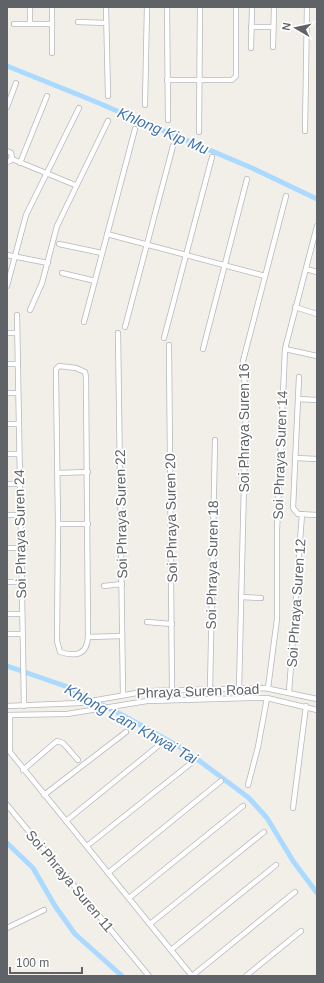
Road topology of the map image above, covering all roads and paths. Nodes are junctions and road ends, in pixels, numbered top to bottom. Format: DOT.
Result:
graph roads {
  1 [pos="30,7"];
  2 [pos="52,7"];
  3 [pos="106,7"];
  4 [pos="147,7"];
  5 [pos="167,7"];
  6 [pos="200,7"];
  7 [pos="236,7"];
  8 [pos="252,7"];
  9 [pos="274,7"];
  10 [pos="307,7"];
  11 [pos="78,22"];
  12 [pos="106,23"];
  13 [pos="14,24"];
  14 [pos="30,24"];
  15 [pos="52,24"];
  16 [pos="251,27"];
  17 [pos="273,27"];
  18 [pos="273,47"];
  19 [pos="251,48"];
  20 [pos="52,53"];
  21 [pos="167,80"];
  22 [pos="200,80"];
  23 [pos="16,83"];
  24 [pos="47,96"];
  25 [pos="108,96"];
  26 [pos="145,105"];
  27 [pos="7,107"];
  28 [pos="79,108"];
  29 [pos="168,120"];
  30 [pos="108,121"];
  31 [pos="135,129"];
  32 [pos="305,131"];
  33 [pos="199,132"];
  34 [pos="174,146"];
  35 [pos="7,151"];
  36 [pos="212,157"];
  37 [pos="12,159"];
  38 [pos="7,162"];
  39 [pos="20,163"];
  40 [pos="48,174"];
  41 [pos="247,179"];
  42 [pos="75,185"];
  43 [pos="286,196"];
  44 [pos="317,229"];
  45 [pos="107,234"];
  46 [pos="59,244"];
  47 [pos="146,244"];
  48 [pos="102,253"];
  49 [pos="187,254"];
  50 [pos="7,255"];
  51 [pos="16,257"];
  52 [pos="48,263"];
  53 [pos="225,265"];
  54 [pos="306,269"];
  55 [pos="317,272"];
  56 [pos="62,273"];
  57 [pos="265,276"];
  58 [pos="95,281"];
  59 [pos="7,286"];
  60 [pos="295,307"];
  61 [pos="30,310"];
  62 [pos="317,314"];
  63 [pos="18,315"];
  64 [pos="84,322"];
  65 [pos="125,327"];
  66 [pos="7,333"];
  67 [pos="17,333"];
  68 [pos="118,333"];
  69 [pos="164,338"];
  70 [pos="169,344"];
  71 [pos="203,349"];
  72 [pos="285,349"];
  73 [pos="317,356"];
  74 [pos="7,364"];
  75 [pos="18,364"];
  76 [pos="299,377"];
  77 [pos="7,393"];
  78 [pos="18,393"];
  79 [pos="298,399"];
  80 [pos="317,400"];
  81 [pos="7,424"];
  82 [pos="19,424"];
  83 [pos="215,440"];
  84 [pos="7,454"];
  85 [pos="18,454"];
  86 [pos="296,458"];
  87 [pos="317,459"];
  88 [pos="88,472"];
  89 [pos="58,473"];
  90 [pos="7,484"];
  91 [pos="19,484"];
  92 [pos="302,514"];
  93 [pos="7,515"];
  94 [pos="20,515"];
  95 [pos="317,515"];
  96 [pos="58,524"];
  97 [pos="88,524"];
  98 [pos="7,548"];
  99 [pos="20,548"];
  100 [pos="7,582"];
  101 [pos="22,582"];
  102 [pos="122,584"];
  103 [pos="104,586"];
  104 [pos="241,597"];
  105 [pos="261,598"];
  106 [pos="7,614"];
  107 [pos="22,614"];
  108 [pos="147,622"];
  109 [pos="172,624"];
  110 [pos="7,634"];
  111 [pos="22,634"];
  112 [pos="122,636"];
  113 [pos="88,637"];
  114 [pos="268,688"];
  115 [pos="239,689"];
  116 [pos="210,690"];
  117 [pos="172,691"];
  118 [pos="289,692"];
  119 [pos="122,695"];
  120 [pos="267,698"];
  121 [pos="317,699"];
  122 [pos="7,706"];
  123 [pos="24,706"];
  124 [pos="306,706"];
  125 [pos="317,710"];
  126 [pos="8,715"];
  127 [pos="126,732"];
  128 [pos="158,746"];
  129 [pos="78,760"];
  130 [pos="190,764"];
  131 [pos="23,770"];
  132 [pos="221,781"];
  133 [pos="248,785"];
  134 [pos="44,795"];
  135 [pos="7,805"];
  136 [pos="243,806"];
  137 [pos="293,808"];
  138 [pos="66,821"];
  139 [pos="264,832"];
  140 [pos="87,846"];
  141 [pos="276,865"];
  142 [pos="108,873"];
  143 [pos="295,892"];
  144 [pos="129,898"];
  145 [pos="44,910"];
  146 [pos="150,924"];
  147 [pos="7,928"];
  148 [pos="301,931"];
  149 [pos="172,950"];
  150 [pos="149,976"];
  151 [pos="192,976"];
  152 [pos="246,976"];
  1 -- 14 [label="street"];
  2 -- 15 [label="street"];
  3 -- 12 [label="street"];
  4 -- 26 [label="street"];
  5 -- 21 [label="street"];
  6 -- 22 [label="street"];
  7 -- 22 [label="street"];
  8 -- 16 [label="street"];
  9 -- 17 [label="street"];
  10 -- 32 [label="street"];
  11 -- 12 [label="street"];
  12 -- 25 [label="street"];
  13 -- 14 [label="street"];
  14 -- 15 [label="street"];
  15 -- 20 [label="street"];
  16 -- 17 [label="street"];
  16 -- 19 [label="street"];
  17 -- 18 [label="street"];
  21 -- 22 [label="street"];
  21 -- 29 [label="street"];
  22 -- 33 [label="street"];
  23 -- 27 [label="street"];
  24 -- 39 [label="street"];
  28 -- 40 [label="street"];
  30 -- 42 [label="street"];
  31 -- 45 [label="street"];
  34 -- 47 [label="street"];
  35 -- 37 [label="street"];
  36 -- 49 [label="street"];
  37 -- 38 [label="street"];
  37 -- 39 [label="street"];
  39 -- 40 [label="street"];
  40 -- 42 [label="street"];
  40 -- 51 [label="street"];
  41 -- 53 [label="street"];
  42 -- 52 [label="street"];
  43 -- 57 [label="street, Soi Phraya Suren 16"];
  44 -- 54 [label="street, Soi Phraya Suren 14"];
  45 -- 47 [label="street"];
  45 -- 48 [label="street"];
  46 -- 48 [label="street"];
  47 -- 49 [label="street"];
  47 -- 65 [label="street"];
  48 -- 58 [label="street"];
  49 -- 53 [label="street"];
  49 -- 69 [label="street"];
  50 -- 51 [label="street"];
  51 -- 52 [label="street"];
  51 -- 59 [label="street"];
  52 -- 61 [label="street"];
  53 -- 57 [label="street"];
  53 -- 71 [label="street"];
  54 -- 55 [label="street"];
  54 -- 60 [label="street, Soi Phraya Suren 14"];
  56 -- 58 [label="street"];
  57 -- 104 [label="street, Soi Phraya Suren 16"];
  58 -- 64 [label="street"];
  60 -- 62 [label="street"];
  60 -- 72 [label="street, Soi Phraya Suren 14"];
  63 -- 67 [label="street, Soi Phraya Suren 24"];
  66 -- 67 [label="street"];
  67 -- 75 [label="street, Soi Phraya Suren 24"];
  68 -- 102 [label="street, Soi Phraya Suren 22"];
  70 -- 109 [label="street, Soi Phraya Suren 20"];
  72 -- 73 [label="street"];
  72 -- 114 [label="street, Soi Phraya Suren 14"];
  74 -- 75 [label="street"];
  75 -- 78 [label="street, Soi Phraya Suren 24"];
  76 -- 79 [label="street"];
  77 -- 78 [label="street"];
  78 -- 82 [label="street, Soi Phraya Suren 24"];
  79 -- 80 [label="street"];
  79 -- 86 [label="street"];
  81 -- 82 [label="street"];
  82 -- 85 [label="street, Soi Phraya Suren 24"];
  83 -- 116 [label="street, Soi Phraya Suren 18"];
  84 -- 85 [label="street"];
  85 -- 91 [label="street, Soi Phraya Suren 24"];
  86 -- 87 [label="street"];
  86 -- 92 [label="street"];
  88 -- 89 [label="street"];
  88 -- 89 [label="street"];
  88 -- 97 [label="street"];
  89 -- 96 [label="street"];
  90 -- 91 [label="street"];
  91 -- 94 [label="street, Soi Phraya Suren 24"];
  92 -- 95 [label="street"];
  92 -- 118 [label="street, Soi Phraya Suren 12"];
  93 -- 94 [label="street"];
  94 -- 99 [label="street, Soi Phraya Suren 24"];
  96 -- 97 [label="street"];
  96 -- 113 [label="street"];
  97 -- 113 [label="street"];
  98 -- 99 [label="street"];
  99 -- 101 [label="street, Soi Phraya Suren 24"];
  100 -- 101 [label="street"];
  101 -- 107 [label="street, Soi Phraya Suren 24"];
  102 -- 103 [label="street"];
  102 -- 112 [label="street, Soi Phraya Suren 22"];
  104 -- 105 [label="street"];
  104 -- 115 [label="street, Soi Phraya Suren 16"];
  106 -- 107 [label="street"];
  107 -- 111 [label="street, Soi Phraya Suren 24"];
  108 -- 109 [label="street"];
  109 -- 117 [label="street, Soi Phraya Suren 20"];
  110 -- 111 [label="street"];
  111 -- 123 [label="street, Soi Phraya Suren 24"];
  112 -- 113 [label="street"];
  112 -- 119 [label="street, Soi Phraya Suren 22"];
  114 -- 115 [label="street, Phraya Suren Road"];
  114 -- 118 [label="street, Phraya Suren Road"];
  115 -- 116 [label="street, Phraya Suren Road"];
  116 -- 117 [label="street, Phraya Suren Road"];
  117 -- 119 [label="street, Phraya Suren Road"];
  118 -- 121 [label="street, Phraya Suren Road"];
  119 -- 123 [label="street, Phraya Suren Road"];
  120 -- 124 [label="street, Phraya Suren Road"];
  120 -- 126 [label="street, Phraya Suren Road"];
  120 -- 133 [label="street"];
  122 -- 123 [label="street, Phraya Suren Road"];
  124 -- 125 [label="street, Phraya Suren Road"];
  124 -- 137 [label="street"];
  126 -- 131 [label="street"];
  127 -- 134 [label="street"];
  128 -- 138 [label="street"];
  129 -- 131 [label="street"];
  130 -- 140 [label="street"];
  131 -- 134 [label="street"];
  132 -- 142 [label="street"];
  134 -- 138 [label="street"];
  135 -- 150 [label="street, Soi Phraya Suren 11"];
  136 -- 144 [label="street"];
  138 -- 140 [label="street"];
  139 -- 146 [label="street"];
  140 -- 142 [label="street"];
  141 -- 149 [label="street"];
  142 -- 144 [label="street"];
  143 -- 151 [label="street"];
  144 -- 146 [label="street"];
  145 -- 147 [label="street"];
  146 -- 149 [label="street"];
  148 -- 152 [label="street"];
  149 -- 151 [label="street"];
}
